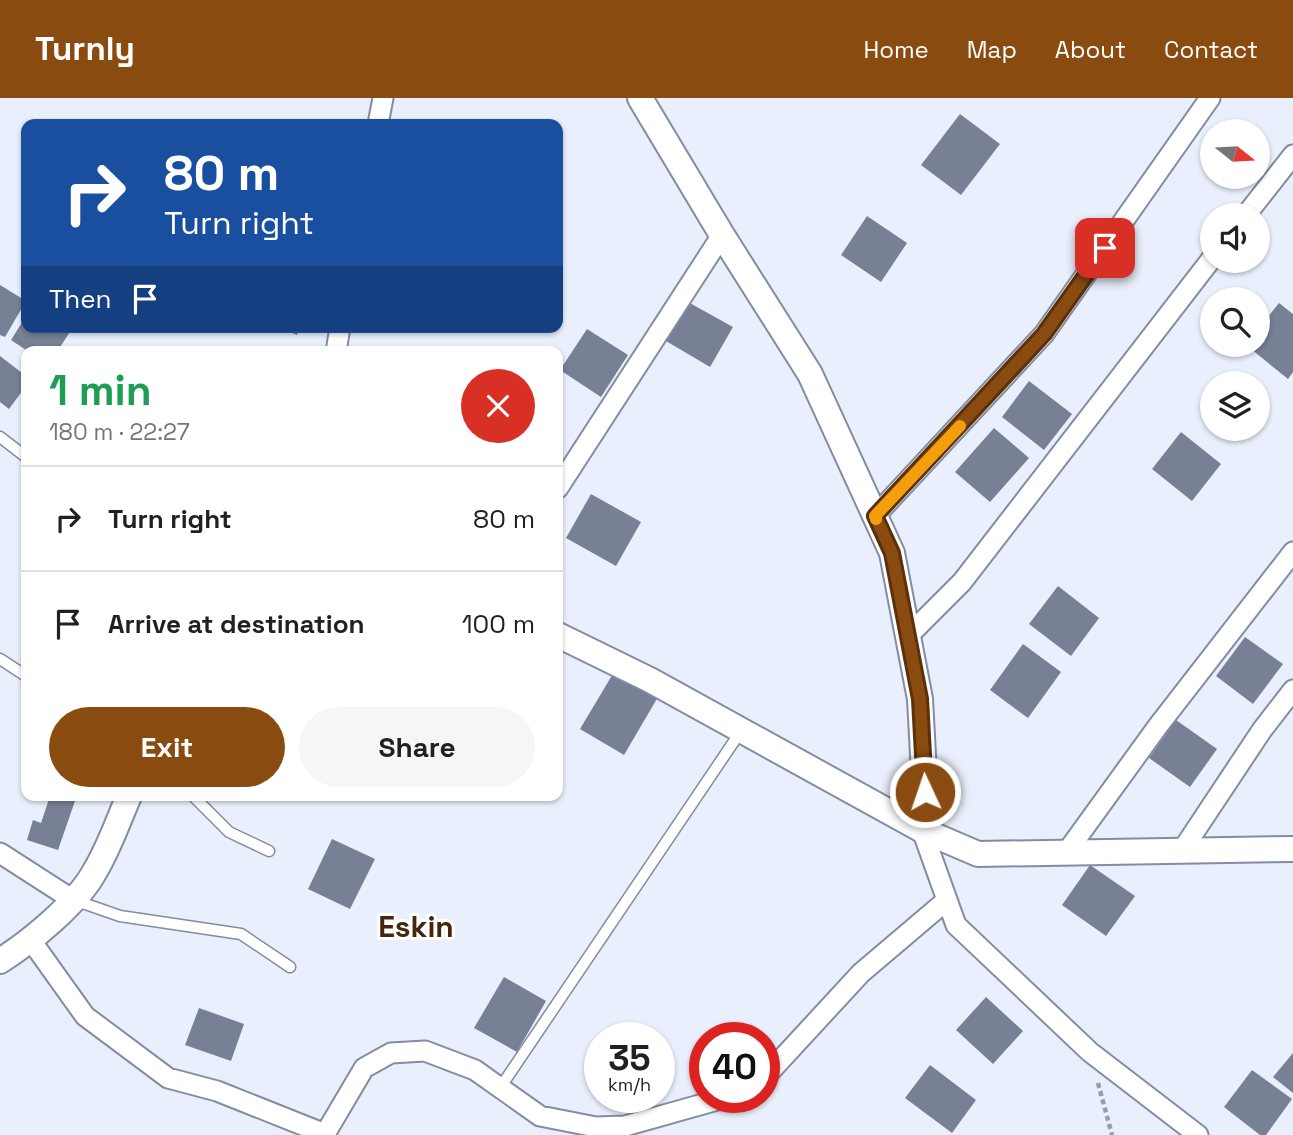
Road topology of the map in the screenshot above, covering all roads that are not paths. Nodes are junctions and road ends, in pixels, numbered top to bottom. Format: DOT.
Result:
graph roads {
  1 [pos="383,98"];
  2 [pos="640,98"];
  3 [pos="1210,98"];
  4 [pos="379,119"];
  5 [pos="1293,155"];
  6 [pos="1255,203"];
  7 [pos="722,235"];
  8 [pos="1201,273"];
  9 [pos="0,437"];
  10 [pos="21,453"];
  11 [pos="563,480"];
  12 [pos="875,516"];
  13 [pos="1293,552"];
  14 [pos="908,636"];
  15 [pos="563,637"];
  16 [pos="0,659"];
  17 [pos="21,673"];
  18 [pos="1293,690"];
  19 [pos="741,731"];
  20 [pos="127,801"];
  21 [pos="197,801"];
  22 [pos="922,830"];
  23 [pos="1293,849"];
  24 [pos="269,851"];
  25 [pos="1181,852"];
  26 [pos="0,853"];
  27 [pos="1066,853"];
  28 [pos="73,900"];
  29 [pos="947,900"];
  30 [pos="30,939"];
  31 [pos="0,961"];
  32 [pos="290,967"];
  33 [pos="780,1061"];
  34 [pos="500,1088"];
  35 [pos="689,1108"];
  36 [pos="1198,1135"];
  1 -- 4 [label="street"];
  2 -- 7 [label="street"];
  3 -- 12 [label="street"];
  5 -- 6 [label="street"];
  7 -- 11 [label="street"];
  7 -- 12 [label="street"];
  8 -- 14 [label="street"];
  9 -- 10 [label="lane"];
  12 -- 14 [label="street"];
  13 -- 27 [label="street"];
  14 -- 22 [label="street"];
  15 -- 19 [label="street"];
  16 -- 17 [label="lane"];
  18 -- 25 [label="street"];
  19 -- 22 [label="street"];
  19 -- 34 [label="lane"];
  20 -- 28 [label="street"];
  21 -- 24 [label="lane"];
  22 -- 27 [label="street"];
  22 -- 29 [label="street"];
  23 -- 25 [label="street"];
  25 -- 27 [label="street"];
  26 -- 28 [label="street"];
  28 -- 30 [label="street"];
  28 -- 32 [label="lane"];
  29 -- 33 [label="street"];
  29 -- 36 [label="street"];
  30 -- 31 [label="street"];
  30 -- 34 [label="street"];
  34 -- 35 [label="street"];
}
